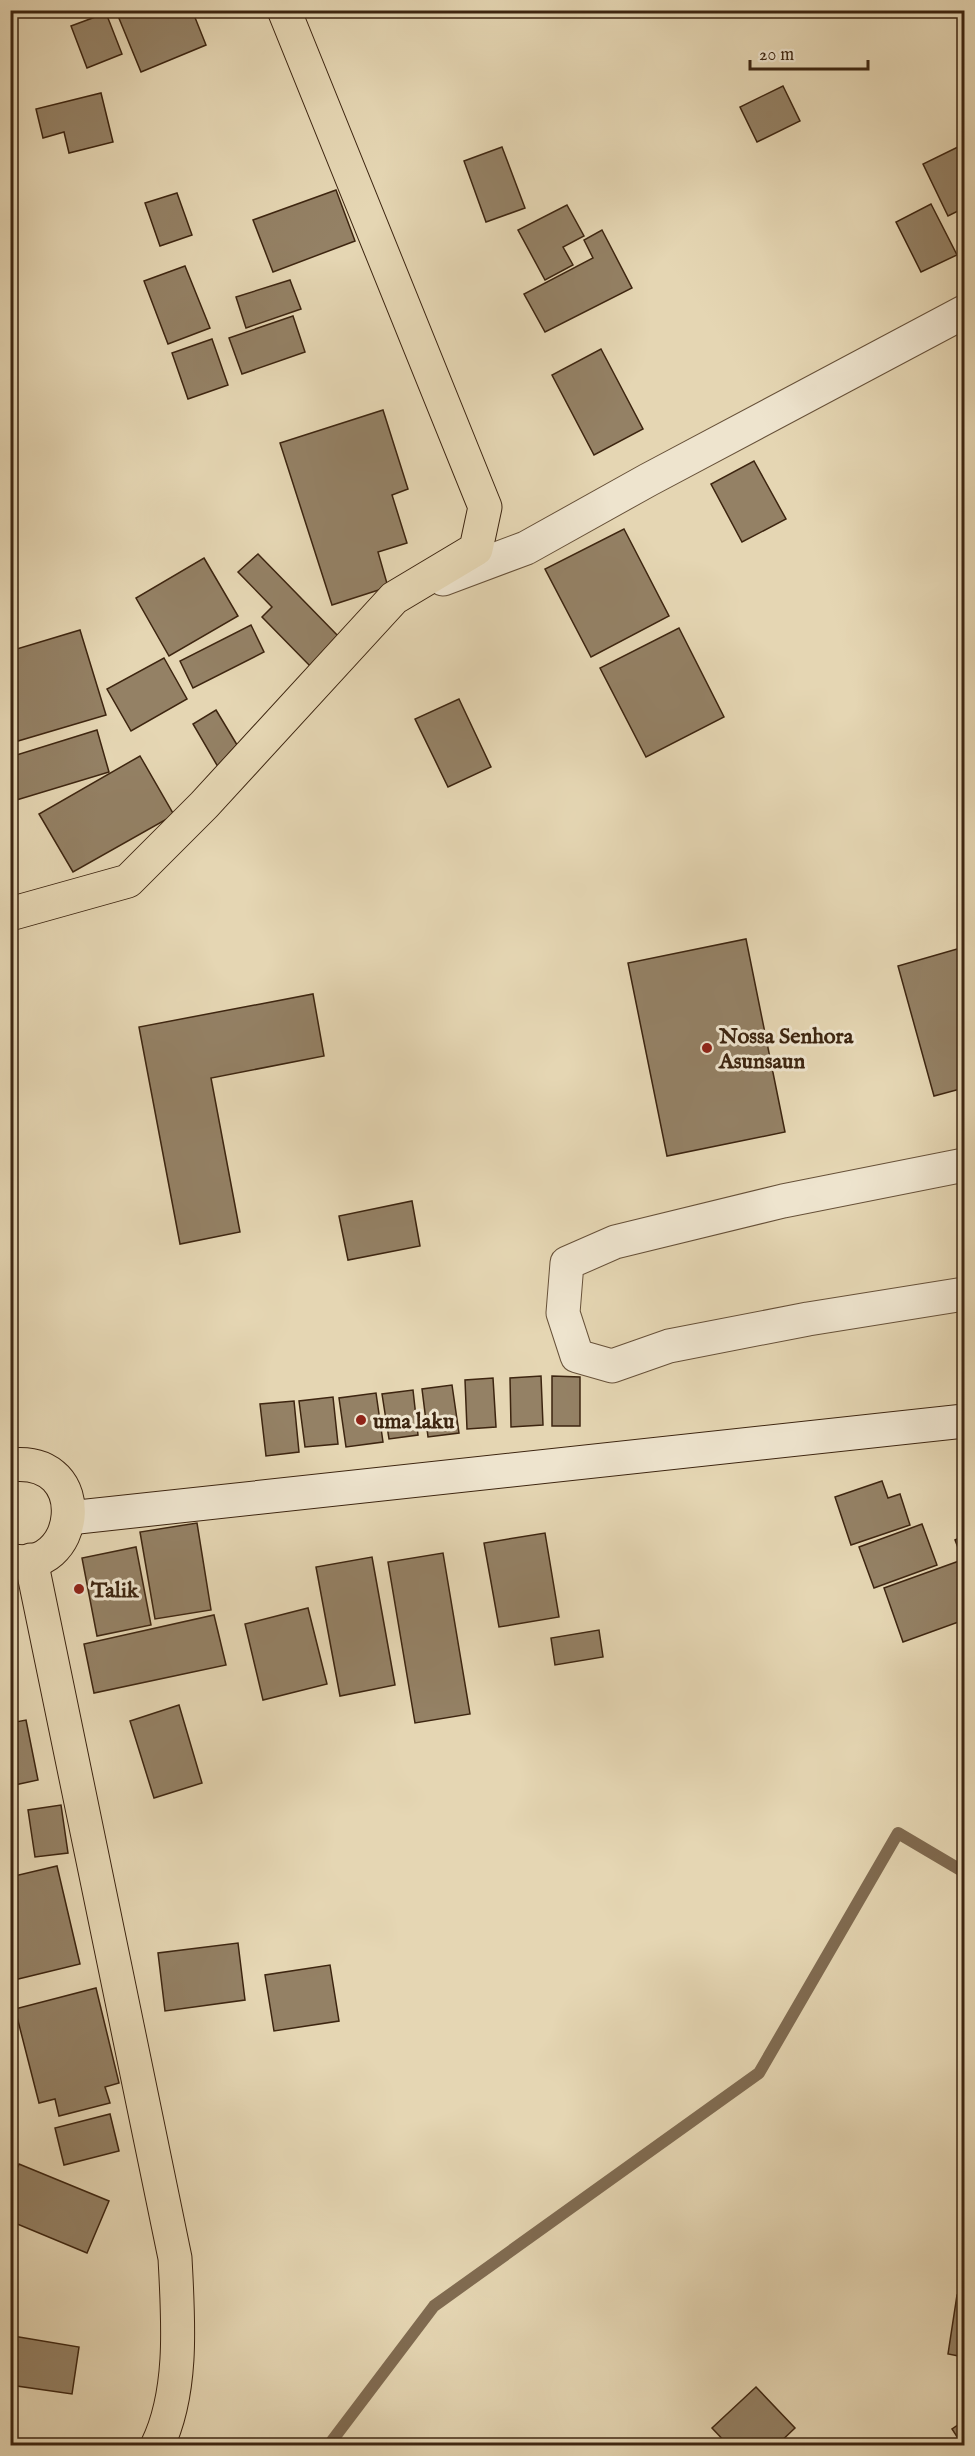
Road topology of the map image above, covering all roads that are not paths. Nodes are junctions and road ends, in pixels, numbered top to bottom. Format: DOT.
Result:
graph roads {
  1 [pos="284,10"];
  2 [pos="964,312"];
  3 [pos="394,598"];
  4 [pos="16,920"];
  5 [pos="964,1165"];
  6 [pos="964,1294"];
  7 [pos="964,1421"];
  8 [pos="10,1465"];
  9 [pos="69,1518"];
  10 [pos="21,1560"];
  11 [pos="157,2445"];
  1 -- 3 [label="main road"];
  2 -- 3 [label="street"];
  3 -- 4 [label="main road"];
  5 -- 6 [label="street"];
  7 -- 9 [label="street"];
  8 -- 9 [label="main road"];
  9 -- 10 [label="main road"];
  10 -- 11 [label="main road"];
}
